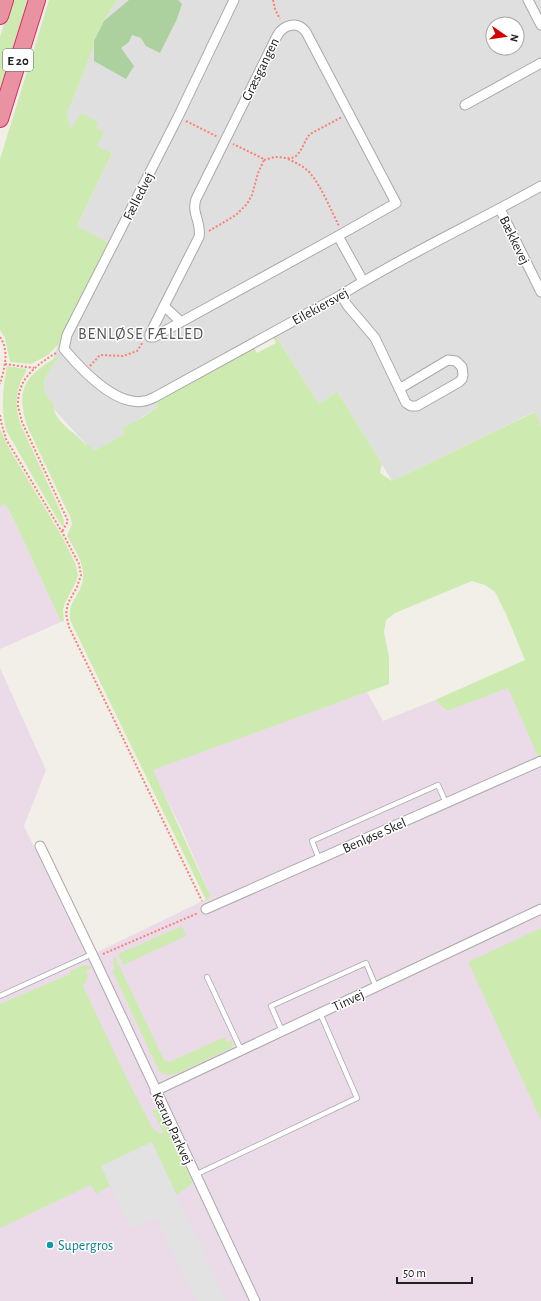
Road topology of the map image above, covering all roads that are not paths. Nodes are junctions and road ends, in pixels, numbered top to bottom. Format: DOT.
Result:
graph roads {
  1 [pos="5,0"];
  2 [pos="37,0"];
  3 [pos="234,0"];
  4 [pos="528,0"];
  5 [pos="0,16"];
  6 [pos="541,25"];
  7 [pos="541,63"];
  8 [pos="465,105"];
  9 [pos="0,119"];
  10 [pos="541,186"];
  11 [pos="500,209"];
  12 [pos="340,235"];
  13 [pos="363,281"];
  14 [pos="541,292"];
  15 [pos="341,294"];
  16 [pos="164,306"];
  17 [pos="181,322"];
  18 [pos="86,371"];
  19 [pos="399,389"];
  20 [pos="541,761"];
  21 [pos="446,803"];
  22 [pos="40,846"];
  23 [pos="319,859"];
  24 [pos="206,909"];
  25 [pos="541,909"];
  26 [pos="93,956"];
  27 [pos="207,977"];
  28 [pos="376,987"];
  29 [pos="0,996"];
  30 [pos="320,1013"];
  31 [pos="282,1031"];
  32 [pos="241,1050"];
  33 [pos="155,1091"];
  34 [pos="195,1175"];
  35 [pos="255,1301"];
  1 -- 5 [label="highway"];
  2 -- 9 [label="highway, E 20"];
  3 -- 18 [label="street, Fælledvej"];
  4 -- 6 [label="street"];
  7 -- 8 [label="street"];
  10 -- 11 [label="street, Eilekiersvej"];
  11 -- 13 [label="street, Eilekiersvej"];
  11 -- 14 [label="street, Bækkevej"];
  12 -- 13 [label="street"];
  12 -- 16 [label="street, Græsgangen"];
  12 -- 17 [label="street, Græsgangen"];
  13 -- 15 [label="street, Eilekiersvej"];
  15 -- 18 [label="street, Eilekiersvej"];
  15 -- 19 [label="street"];
  16 -- 17 [label="street"];
  16 -- 17 [label="street, Græsgangen"];
  19 -- 19 [label="street"];
  20 -- 21 [label="street, Benløse Skel"];
  21 -- 23 [label="street, Benløse Skel"];
  21 -- 23 [label="lane"];
  22 -- 26 [label="street, Kærup Parkvej"];
  23 -- 24 [label="street, Benløse Skel"];
  25 -- 28 [label="street, Tinvej"];
  26 -- 29 [label="lane"];
  26 -- 33 [label="street, Kærup Parkvej"];
  27 -- 32 [label="lane"];
  28 -- 30 [label="street, Tinvej"];
  28 -- 31 [label="lane"];
  30 -- 31 [label="street, Tinvej"];
  30 -- 34 [label="lane"];
  31 -- 32 [label="street, Tinvej"];
  32 -- 33 [label="street, Tinvej"];
  33 -- 34 [label="street, Kærup Parkvej"];
  34 -- 35 [label="street, Kærup Parkvej"];
}
